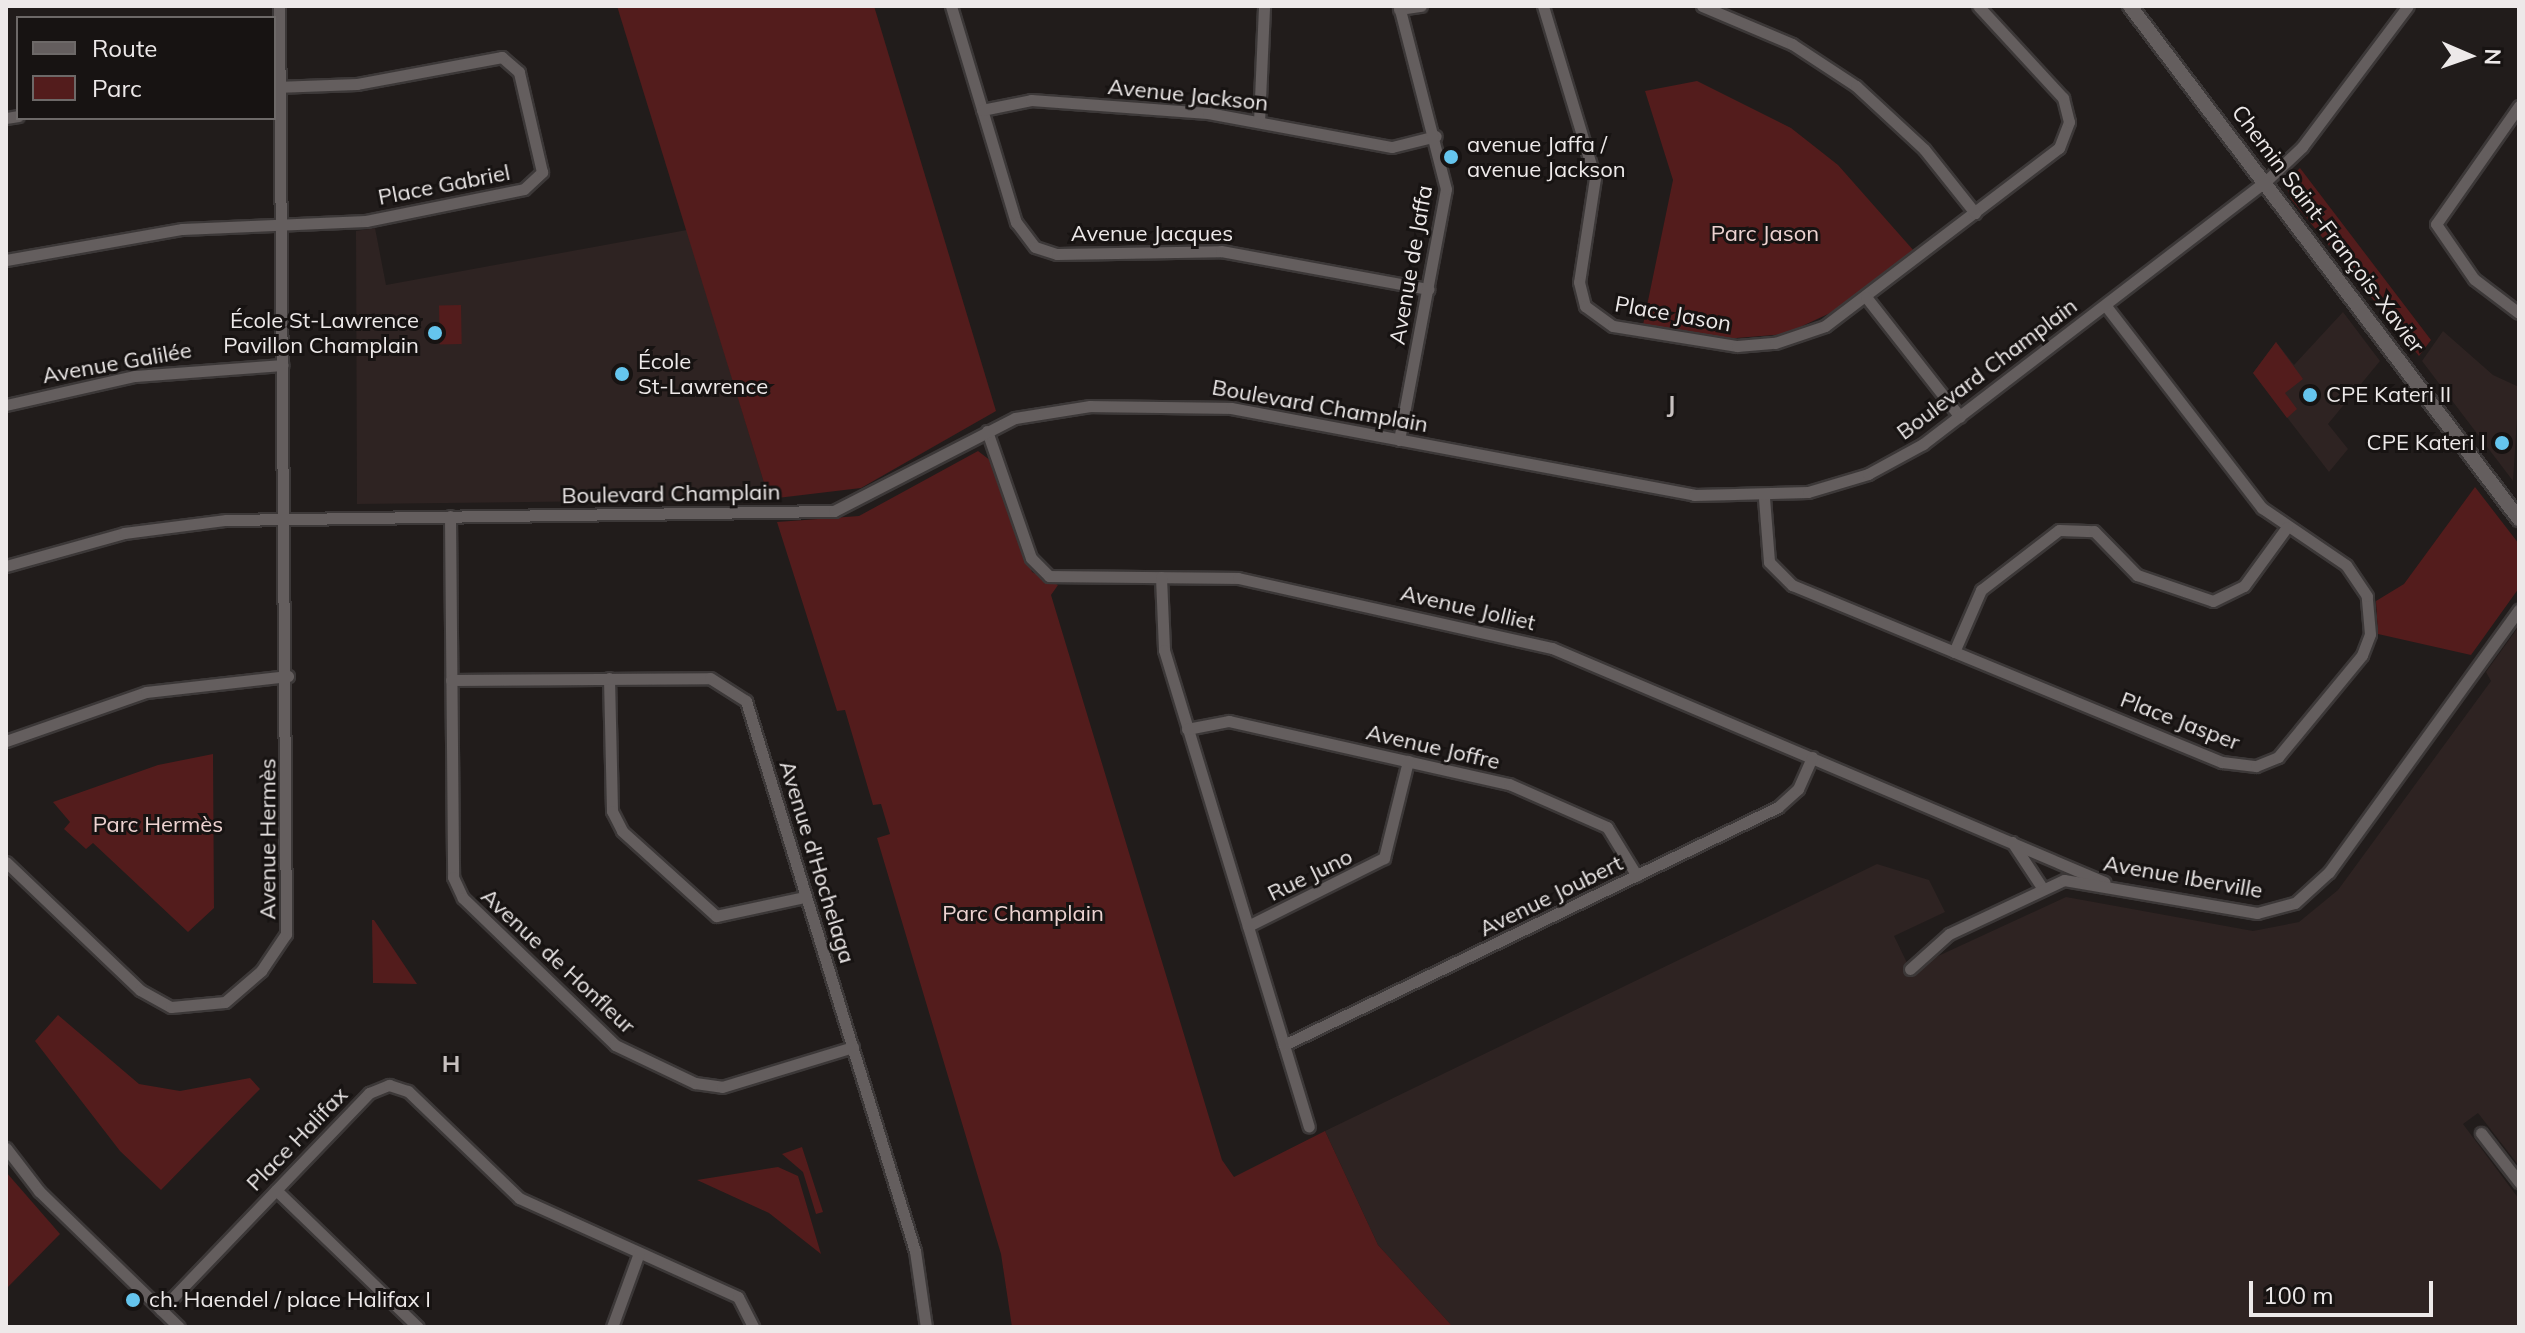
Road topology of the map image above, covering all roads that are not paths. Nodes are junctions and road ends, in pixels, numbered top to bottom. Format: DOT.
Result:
graph roads {
  1 [pos="279,6"];
  2 [pos="951,6"];
  3 [pos="1264,6"];
  4 [pos="1421,6"];
  5 [pos="1543,6"];
  6 [pos="1702,6"];
  7 [pos="1978,6"];
  8 [pos="2130,6"];
  9 [pos="2408,6"];
  10 [pos="1399,8"];
  11 [pos="277,87"];
  12 [pos="2519,106"];
  13 [pos="982,110"];
  14 [pos="1259,122"];
  15 [pos="1436,136"];
  16 [pos="2265,182"];
  17 [pos="1975,213"];
  18 [pos="282,224"];
  19 [pos="6,260"];
  20 [pos="1429,289"];
  21 [pos="1866,297"];
  22 [pos="2106,306"];
  23 [pos="2519,313"];
  24 [pos="283,365"];
  25 [pos="6,405"];
  26 [pos="1960,417"];
  27 [pos="987,431"];
  28 [pos="1399,440"];
  29 [pos="1764,498"];
  30 [pos="450,516"];
  31 [pos="286,518"];
  32 [pos="2519,519"];
  33 [pos="2287,527"];
  34 [pos="6,566"];
  35 [pos="1161,577"];
  36 [pos="2519,610"];
  37 [pos="1954,652"];
  38 [pos="288,676"];
  39 [pos="609,678"];
  40 [pos="451,680"];
  41 [pos="1187,729"];
  42 [pos="6,741"];
  43 [pos="1812,757"];
  44 [pos="1408,761"];
  45 [pos="2005,837"];
  46 [pos="6,862"];
  47 [pos="1637,876"];
  48 [pos="2104,882"];
  49 [pos="2041,886"];
  50 [pos="805,897"];
  51 [pos="1248,926"];
  52 [pos="1910,969"];
  53 [pos="1284,1045"];
  54 [pos="853,1047"];
  55 [pos="1309,1126"];
  56 [pos="2481,1133"];
  57 [pos="6,1148"];
  58 [pos="2519,1182"];
  59 [pos="276,1190"];
  60 [pos="639,1253"];
  61 [pos="161,1310"];
  62 [pos="179,1327"];
  63 [pos="418,1327"];
  64 [pos="612,1327"];
  65 [pos="753,1327"];
  66 [pos="926,1327"];
  1 -- 11 [label="street, Avenue Hermès"];
  2 -- 13 [label="street, Avenue Jacques"];
  3 -- 14 [label="street"];
  4 -- 10 [label="street"];
  5 -- 21 [label="street, Place Jason"];
  6 -- 17 [label="street"];
  7 -- 17 [label="street, Place Jason"];
  8 -- 16 [label="street, Chemin Saint-François-Xavier"];
  9 -- 16 [label="street, Boulevard Champlain"];
  10 -- 15 [label="street, Avenue de Jaffa"];
  11 -- 18 [label="street, Avenue Hermès"];
  11 -- 18 [label="street, Place Gabriel"];
  12 -- 23 [label="street"];
  13 -- 14 [label="street, Avenue Jackson"];
  13 -- 20 [label="street, Avenue Jacques"];
  14 -- 15 [label="street, Avenue Jackson"];
  15 -- 20 [label="street, Avenue de Jaffa"];
  16 -- 22 [label="street, Boulevard Champlain"];
  16 -- 32 [label="street, Chemin Saint-François-Xavier"];
  17 -- 21 [label="street, Place Jason"];
  18 -- 19 [label="street"];
  18 -- 24 [label="street, Avenue Hermès"];
  20 -- 28 [label="street, Avenue de Jaffa"];
  21 -- 26 [label="street"];
  22 -- 26 [label="street, Boulevard Champlain"];
  22 -- 33 [label="street, Place Jasper"];
  24 -- 25 [label="street, Avenue Galilée"];
  24 -- 31 [label="street, Avenue Hermès"];
  26 -- 29 [label="street, Boulevard Champlain"];
  27 -- 28 [label="street, Boulevard Champlain"];
  27 -- 30 [label="street, Boulevard Champlain"];
  27 -- 35 [label="street, Avenue Jolliet"];
  28 -- 29 [label="street, Boulevard Champlain"];
  29 -- 37 [label="street, Place Jasper"];
  30 -- 31 [label="street, Boulevard Champlain"];
  30 -- 40 [label="street, Avenue de Honfleur"];
  31 -- 34 [label="street, Boulevard Champlain"];
  31 -- 38 [label="street, Avenue Hermès"];
  33 -- 37 [label="street"];
  33 -- 37 [label="street, Place Jasper"];
  35 -- 41 [label="street"];
  35 -- 43 [label="street, Avenue Jolliet"];
  36 -- 48 [label="street, Avenue Iberville"];
  38 -- 42 [label="street"];
  38 -- 46 [label="street, Avenue Hermès"];
  39 -- 40 [label="street, Avenue d'Hochelaga"];
  39 -- 50 [label="street, Avenue d'Hochelaga"];
  39 -- 50 [label="street"];
  40 -- 54 [label="street, Avenue de Honfleur"];
  41 -- 44 [label="street, Avenue Joffre"];
  41 -- 51 [label="street"];
  43 -- 45 [label="street, Avenue Jolliet"];
  43 -- 47 [label="street, Avenue Joubert"];
  44 -- 47 [label="street, Avenue Joffre"];
  44 -- 51 [label="street, Rue Juno"];
  45 -- 48 [label="street, Avenue Jolliet"];
  45 -- 49 [label="street, Avenue Jolliet"];
  47 -- 53 [label="street, Avenue Joubert"];
  48 -- 49 [label="street, Avenue Iberville"];
  49 -- 52 [label="street, Avenue Iberville"];
  50 -- 54 [label="street, Avenue d'Hochelaga"];
  51 -- 53 [label="street"];
  53 -- 55 [label="street"];
  54 -- 66 [label="street, Avenue d'Hochelaga"];
  56 -- 58 [label="street"];
  57 -- 61 [label="street"];
  59 -- 60 [label="street, Place Halifax"];
  59 -- 61 [label="street, Place Halifax"];
  59 -- 63 [label="street"];
  60 -- 64 [label="street"];
  60 -- 65 [label="street, Place Halifax"];
  61 -- 62 [label="street"];
}
